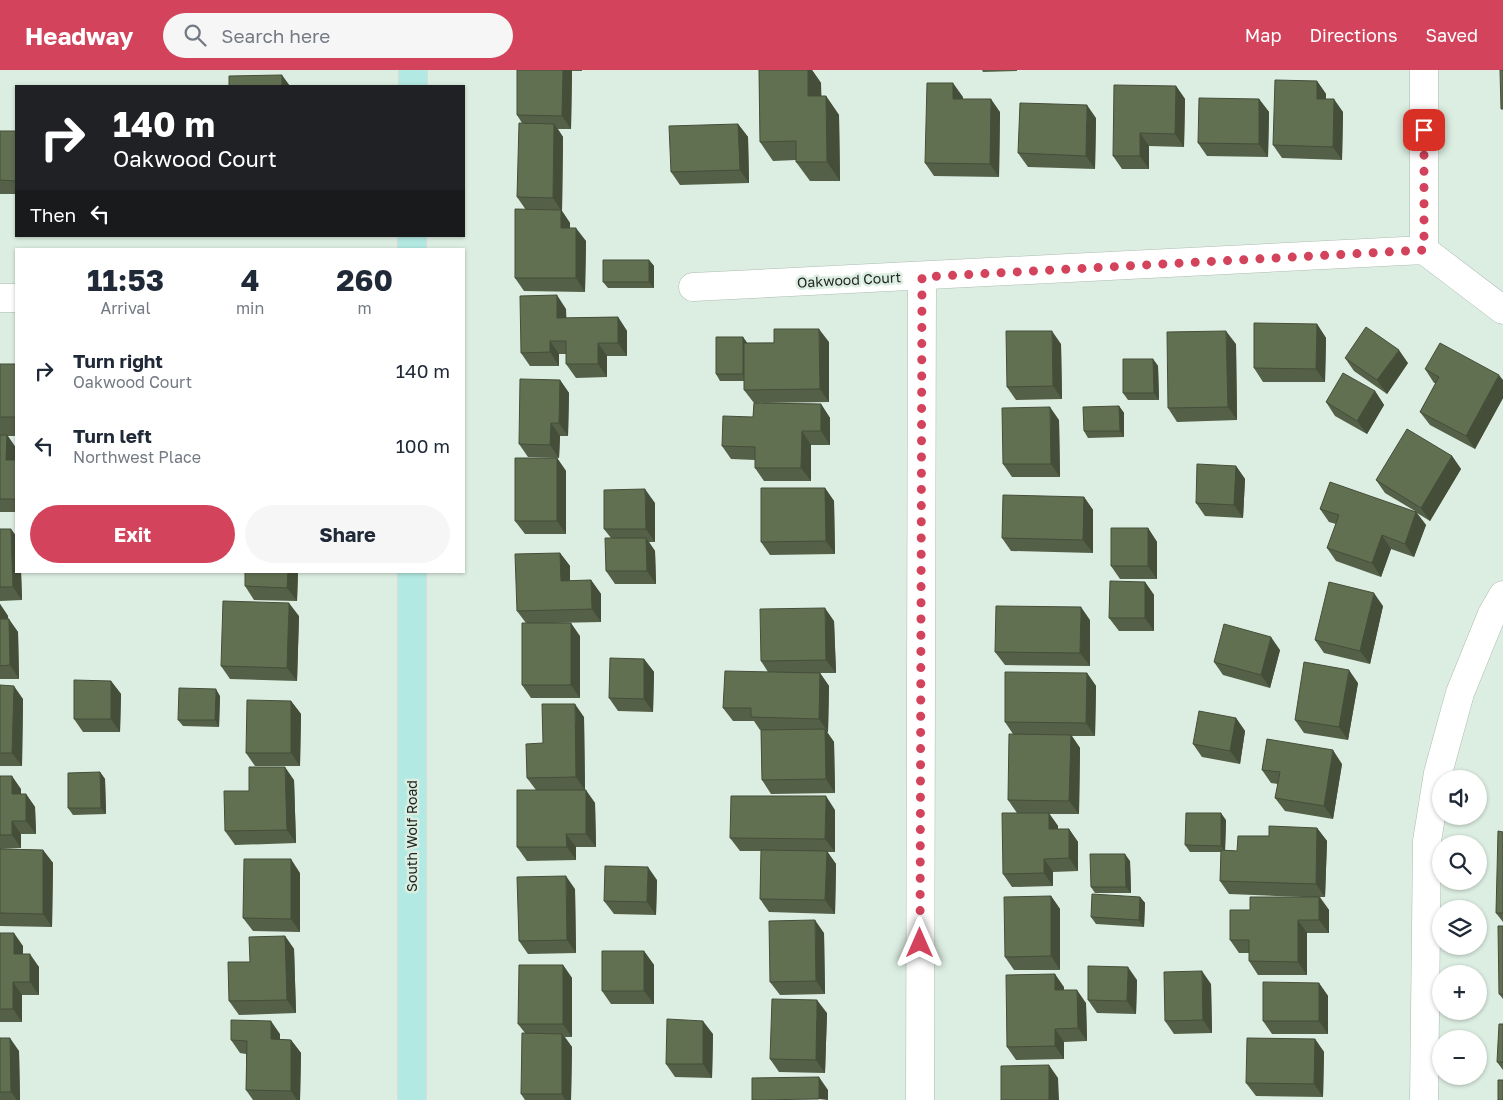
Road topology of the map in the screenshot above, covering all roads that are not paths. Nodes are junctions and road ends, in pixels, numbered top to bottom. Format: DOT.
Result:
graph roads {
  1 [pos="413,70"];
  2 [pos="1424,70"];
  3 [pos="413,85"];
  4 [pos="1424,250"];
  5 [pos="922,277"];
  6 [pos="692,287"];
  7 [pos="0,298"];
  8 [pos="15,298"];
  9 [pos="1503,310"];
  10 [pos="412,573"];
  11 [pos="1503,595"];
  12 [pos="412,1100"];
  13 [pos="920,1100"];
  14 [pos="1424,1100"];
  1 -- 3 [label="main road"];
  2 -- 4 [label="street"];
  4 -- 5 [label="street, Oakwood Court"];
  4 -- 9 [label="street"];
  5 -- 6 [label="street, Oakwood Court"];
  5 -- 13 [label="street"];
  7 -- 8 [label="street"];
  10 -- 12 [label="main road, South Wolf Road"];
  11 -- 14 [label="street"];
}
